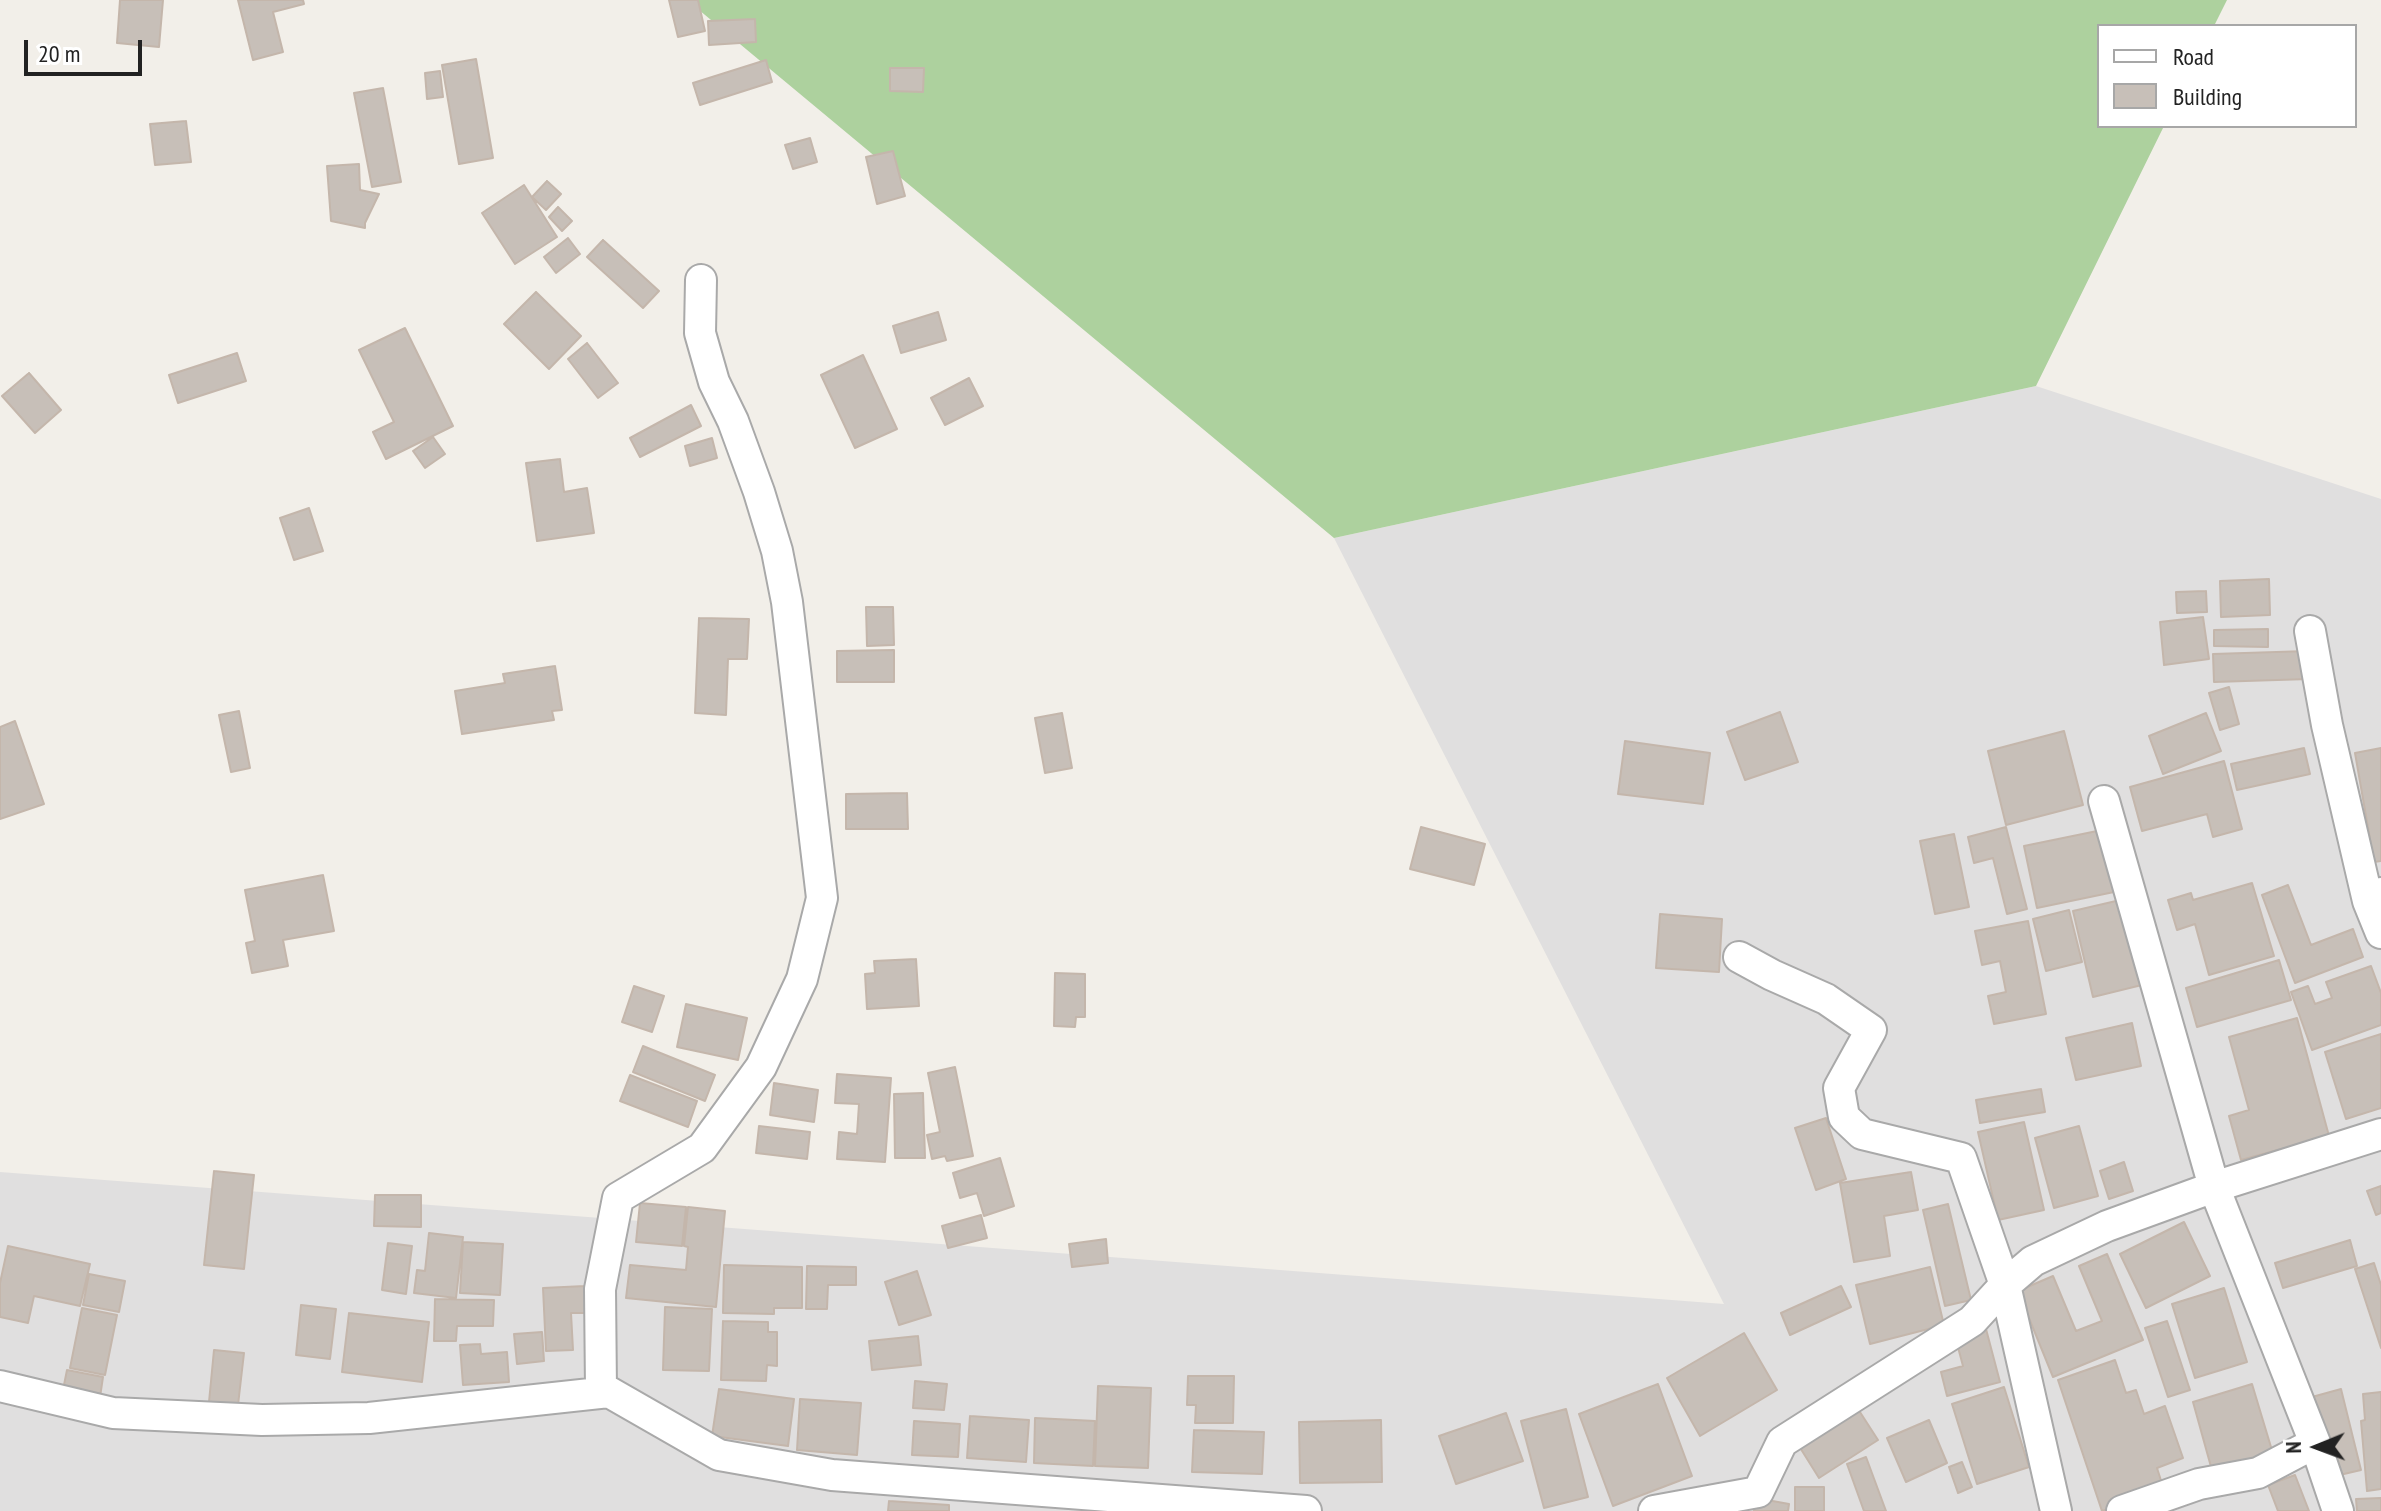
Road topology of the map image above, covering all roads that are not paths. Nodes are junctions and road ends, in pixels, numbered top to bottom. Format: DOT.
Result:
graph roads {
  1 [pos="701,280"];
  2 [pos="2310,631"];
  3 [pos="2104,801"];
  4 [pos="2374,897"];
  5 [pos="2381,933"];
  6 [pos="1739,957"];
  7 [pos="2381,1134"];
  8 [pos="2214,1187"];
  9 [pos="2005,1285"];
  10 [pos="0,1386"];
  11 [pos="609,1392"];
  12 [pos="2315,1443"];
  13 [pos="1306,1511"];
  14 [pos="1654,1511"];
  15 [pos="2056,1511"];
  16 [pos="2122,1511"];
  17 [pos="2338,1511"];
  1 -- 11 [label="street"];
  2 -- 4 [label="street"];
  3 -- 8 [label="street"];
  4 -- 5 [label="street"];
  6 -- 9 [label="street"];
  7 -- 8 [label="street"];
  8 -- 9 [label="street"];
  8 -- 12 [label="street"];
  9 -- 14 [label="street"];
  9 -- 15 [label="street"];
  10 -- 11 [label="street"];
  11 -- 13 [label="street"];
  12 -- 16 [label="street"];
  12 -- 17 [label="street"];
}
